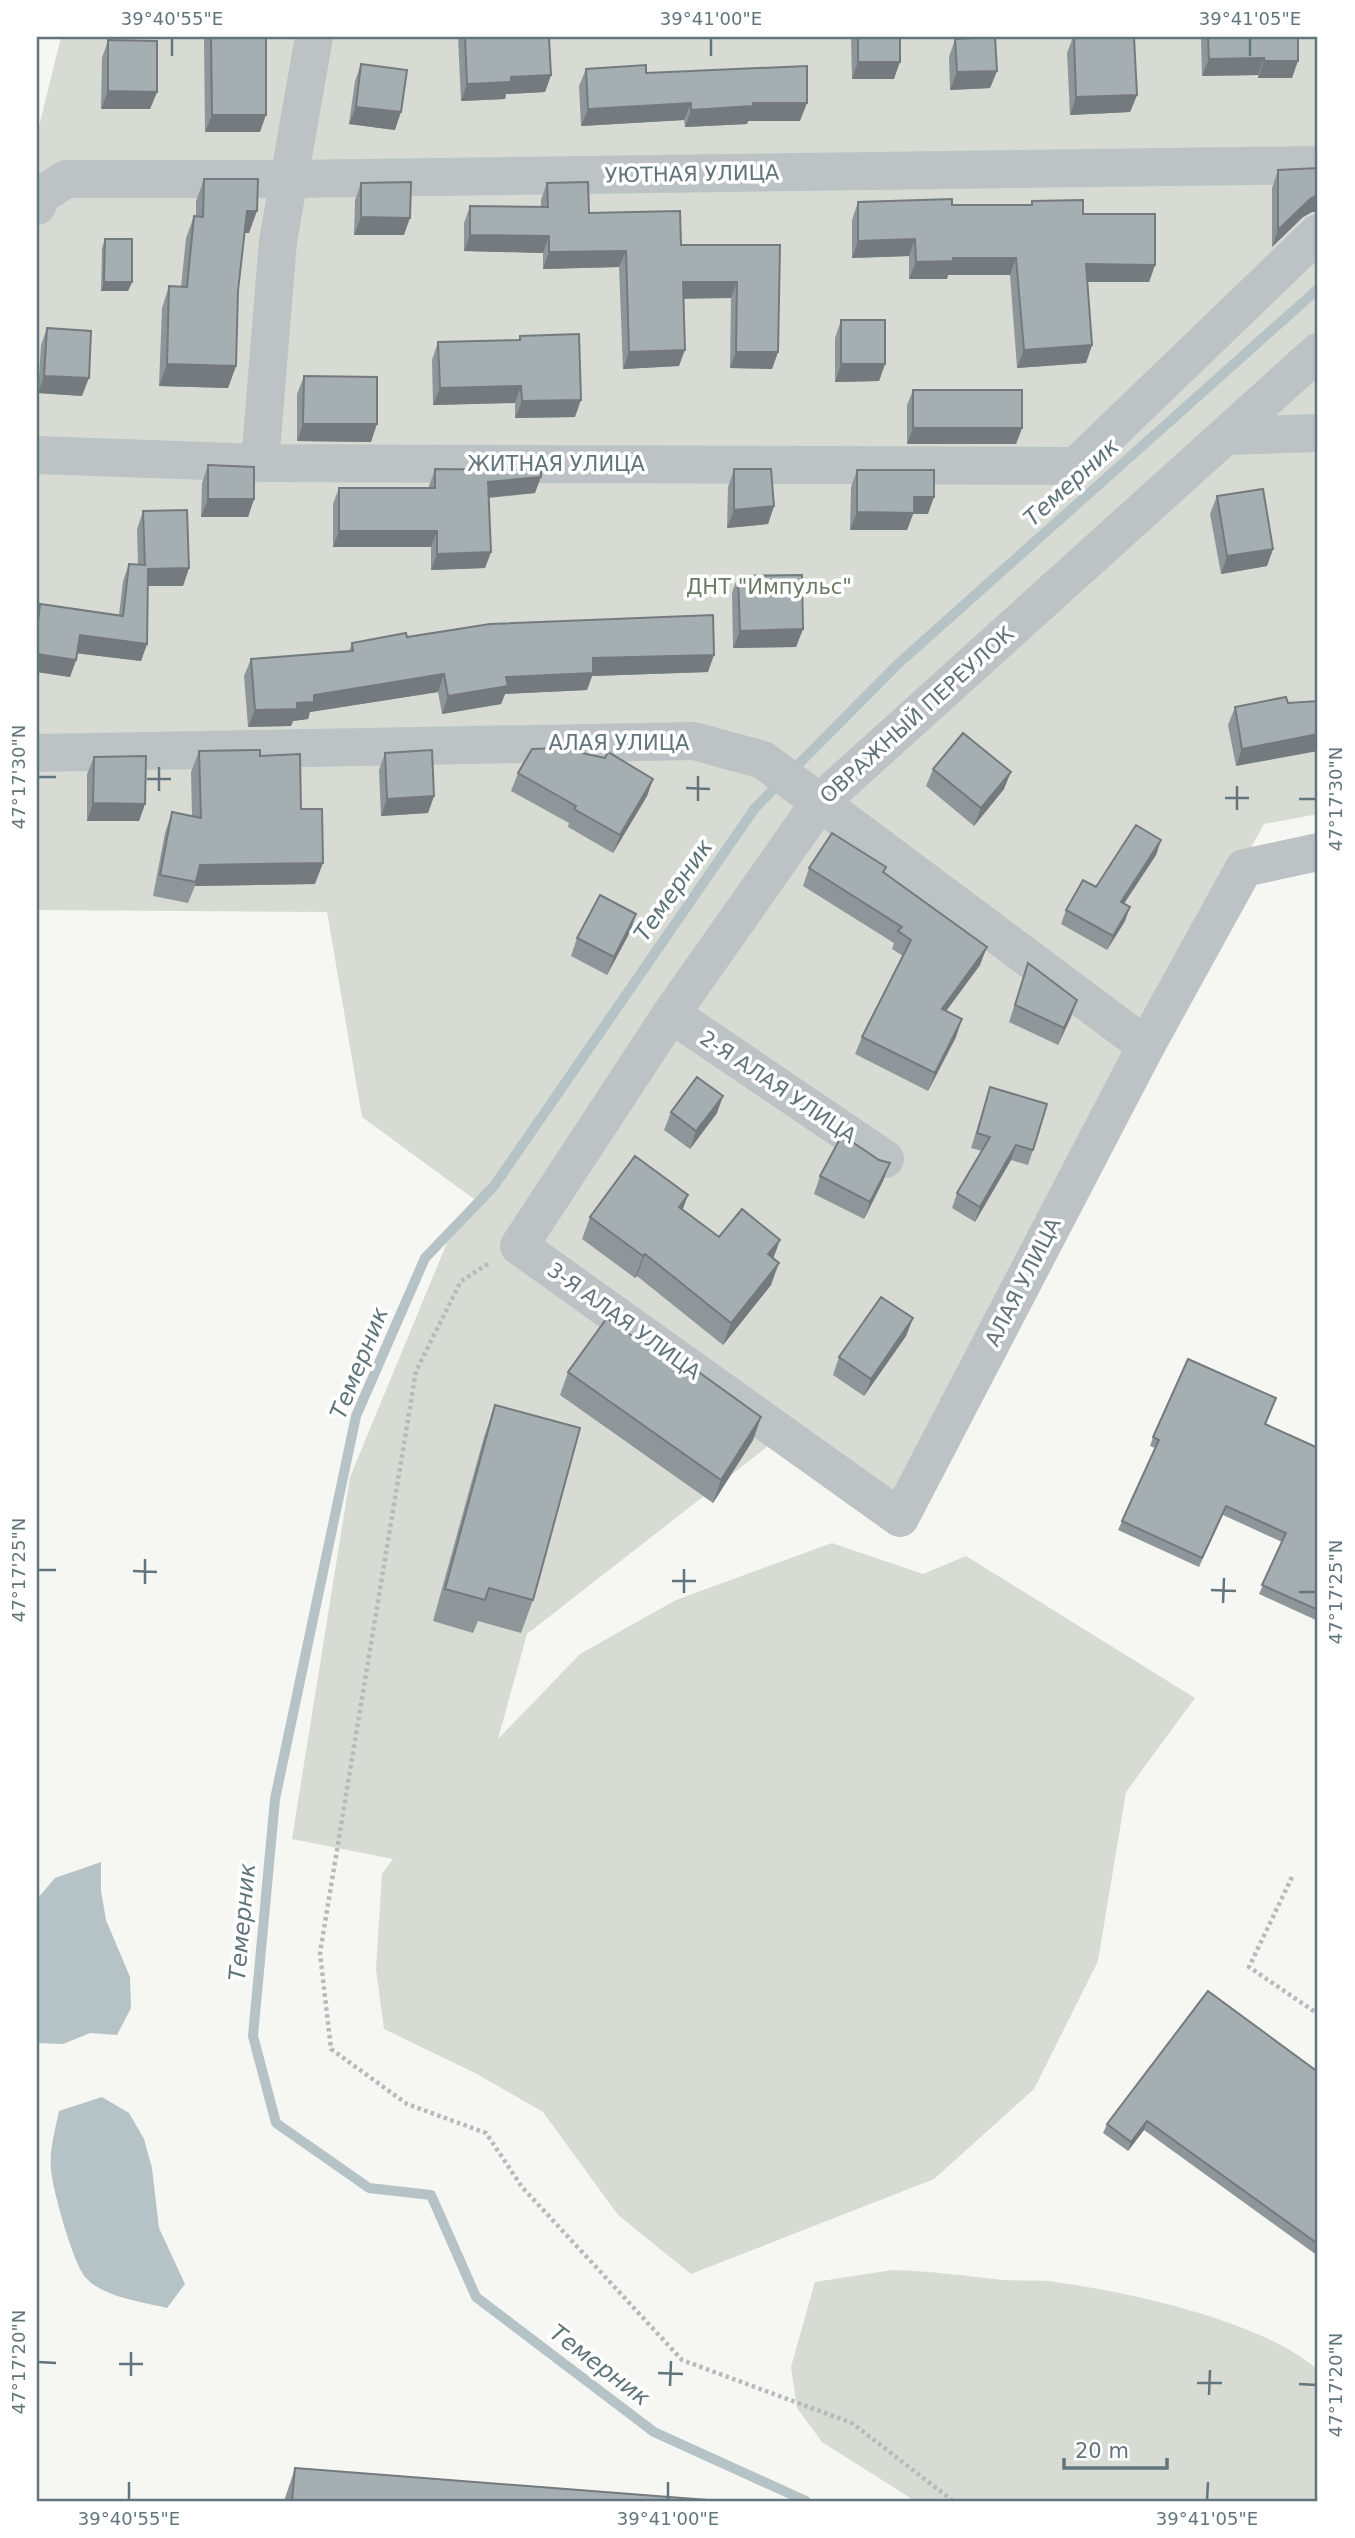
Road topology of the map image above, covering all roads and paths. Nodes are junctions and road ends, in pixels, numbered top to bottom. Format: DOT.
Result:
graph roads {
  1 [pos="314,37"];
  2 [pos="1318,165"];
  3 [pos="290,179"];
  4 [pos="37,206"];
  5 [pos="1318,233"];
  6 [pos="1318,352"];
  7 [pos="1318,433"];
  8 [pos="1226,436"];
  9 [pos="37,455"];
  10 [pos="260,463"];
  11 [pos="37,753"];
  12 [pos="820,802"];
  13 [pos="1318,852"];
  14 [pos="671,1014"];
  15 [pos="1146,1046"];
  16 [pos="885,1159"];
  17 [pos="519,1246"];
  18 [pos="900,1518"];
  19 [pos="1292,1877"];
  20 [pos="1318,2014"];
  21 [pos="953,2501"];
  1 -- 3 [label="lane"];
  2 -- 3 [label="lane, УЮТНАЯ УЛИЦА"];
  3 -- 4 [label="lane, УЮТНАЯ УЛИЦА"];
  3 -- 10 [label="lane"];
  5 -- 10 [label="lane, ЖИТНАЯ УЛИЦА"];
  6 -- 8 [label="lane, ОВРАЖНЫЙ ПЕРЕУЛОК"];
  7 -- 8 [label="lane"];
  8 -- 12 [label="lane, ОВРАЖНЫЙ ПЕРЕУЛОК"];
  9 -- 10 [label="lane, ЖИТНАЯ УЛИЦА"];
  11 -- 12 [label="lane, АЛАЯ УЛИЦА"];
  12 -- 14 [label="lane, ОВРАЖНЫЙ ПЕРЕУЛОК"];
  12 -- 15 [label="lane, АЛАЯ УЛИЦА"];
  13 -- 15 [label="lane, АЛАЯ УЛИЦА"];
  14 -- 16 [label="lane, 2-Я АЛАЯ УЛИЦА"];
  14 -- 17 [label="lane, ОВРАЖНЫЙ ПЕРЕУЛОК"];
  15 -- 18 [label="lane, АЛАЯ УЛИЦА"];
  17 -- 18 [label="lane, 3-Я АЛАЯ УЛИЦА"];
  17 -- 21 [label="path"];
  19 -- 20 [label="path"];
}
